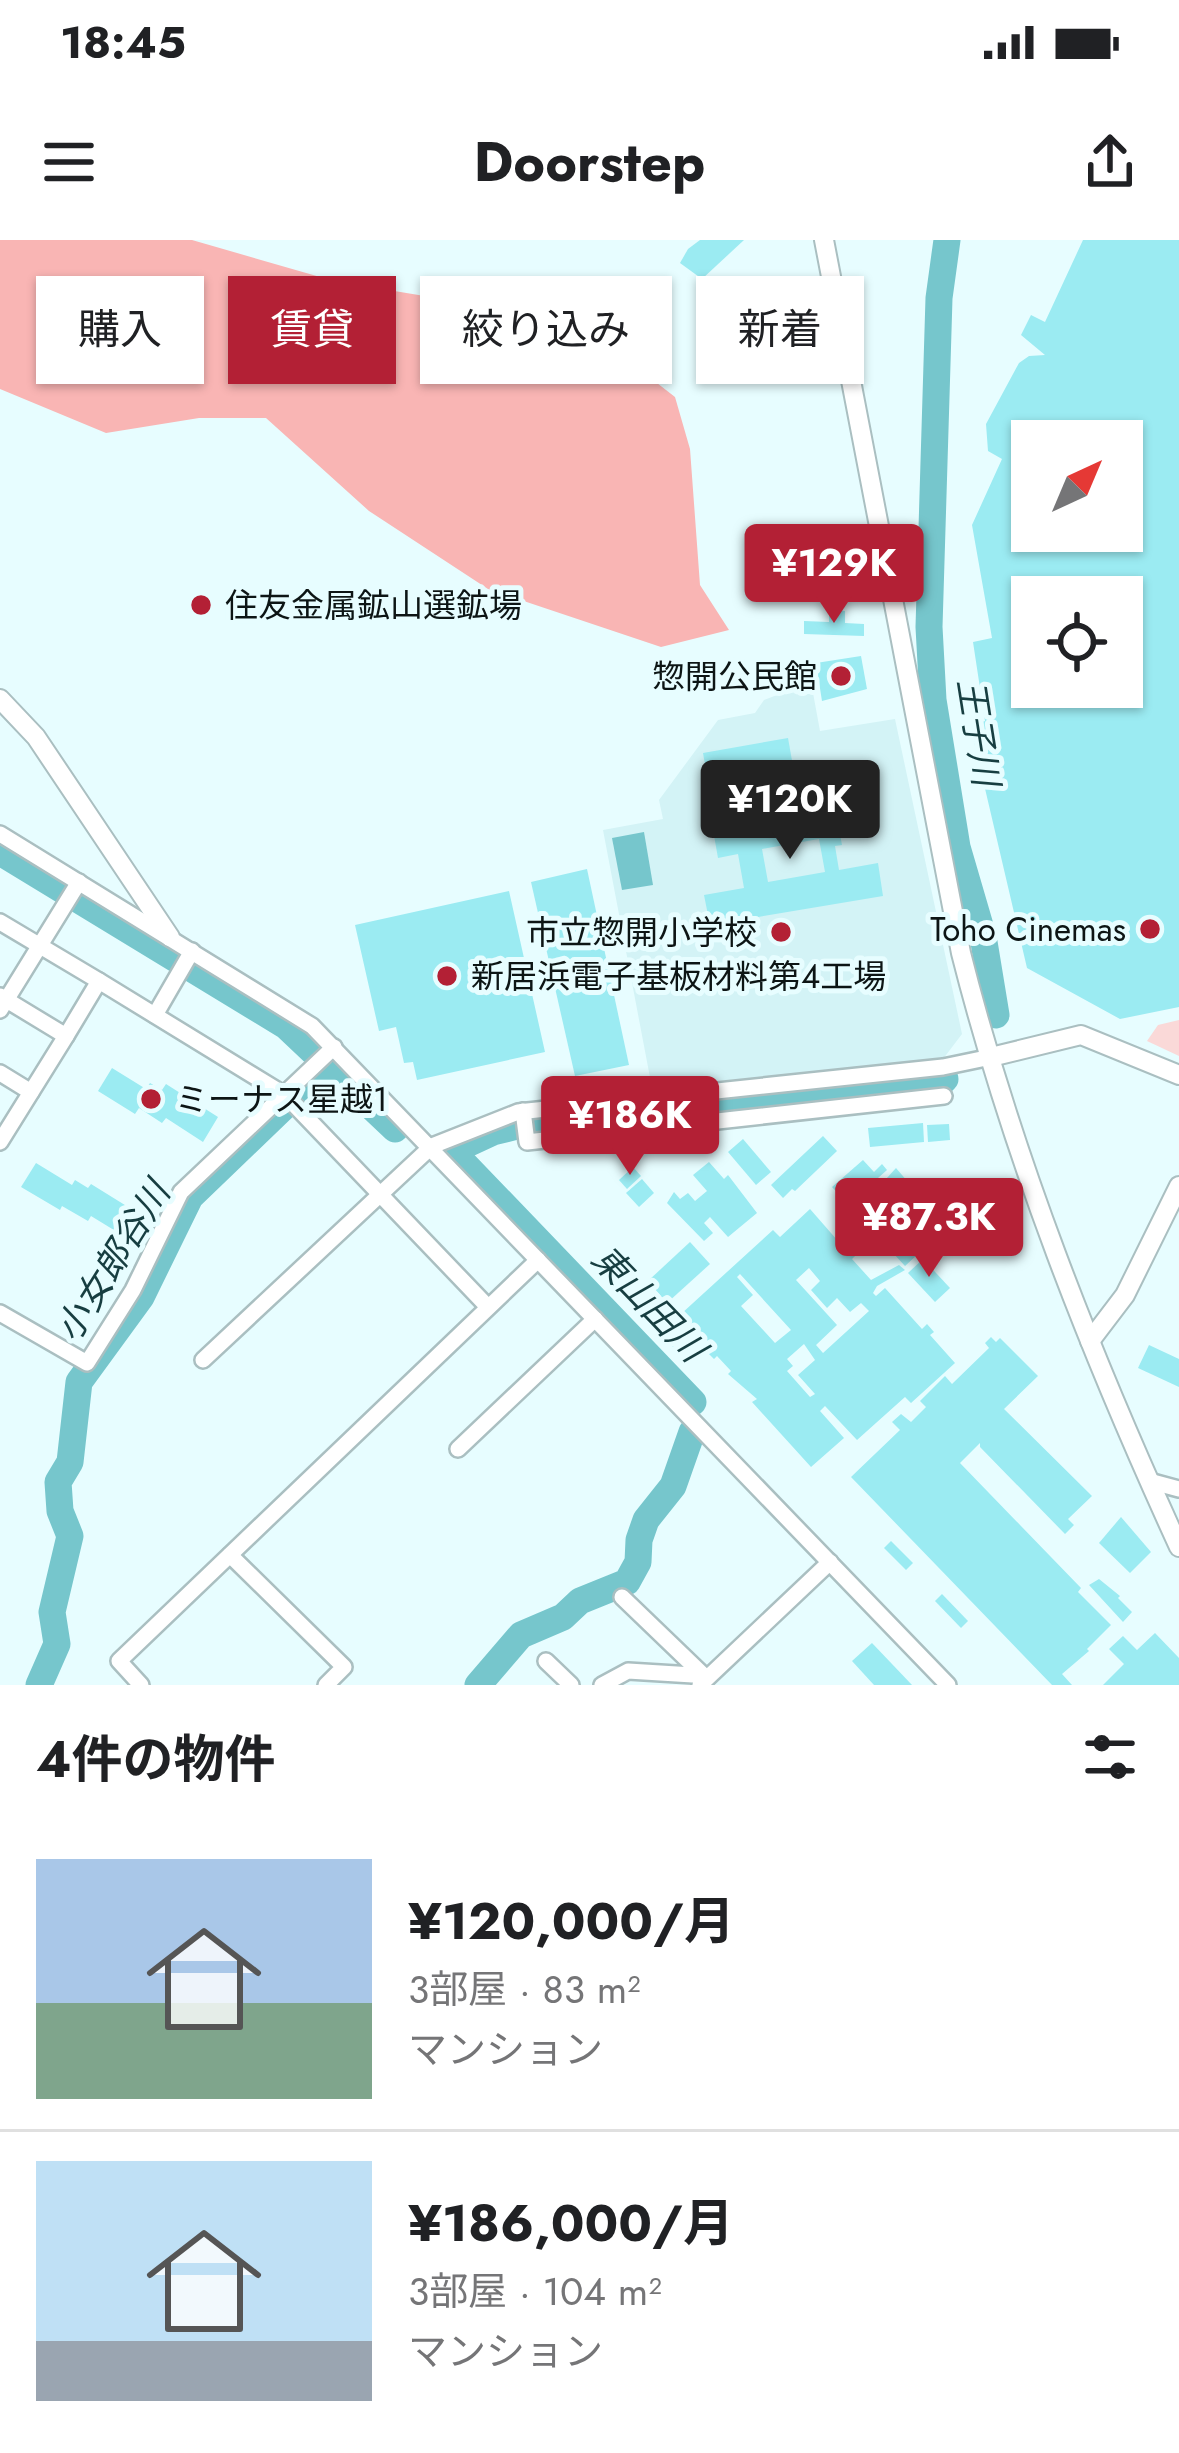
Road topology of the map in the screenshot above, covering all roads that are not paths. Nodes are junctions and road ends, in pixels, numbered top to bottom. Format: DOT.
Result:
graph roads {
  1 [pos="824,240"];
  2 [pos="0,699"];
  3 [pos="0,834"];
  4 [pos="125,870"];
  5 [pos="78,882"];
  6 [pos="102,896"];
  7 [pos="0,922"];
  8 [pos="170,937"];
  9 [pos="40,945"];
  10 [pos="191,953"];
  11 [pos="99,981"];
  12 [pos="2,1002"];
  13 [pos="155,1016"];
  14 [pos="66,1036"];
  15 [pos="332,1049"];
  16 [pos="991,1057"];
  17 [pos="0,1073"];
  18 [pos="1179,1075"];
  19 [pos="31,1092"];
  20 [pos="944,1096"];
  21 [pos="289,1100"];
  22 [pos="523,1112"];
  23 [pos="0,1142"];
  24 [pos="432,1146"];
  25 [pos="1179,1186"];
  26 [pos="380,1195"];
  27 [pos="538,1260"];
  28 [pos="487,1306"];
  29 [pos="0,1313"];
  30 [pos="596,1319"];
  31 [pos="1090,1341"];
  32 [pos="202,1360"];
  33 [pos="458,1449"];
  34 [pos="1149,1481"];
  35 [pos="1179,1489"];
  36 [pos="1179,1547"];
  37 [pos="230,1555"];
  38 [pos="830,1562"];
  39 [pos="622,1598"];
  40 [pos="546,1661"];
  41 [pos="703,1678"];
  42 [pos="141,1685"];
  43 [pos="326,1685"];
  44 [pos="571,1685"];
  45 [pos="602,1685"];
  46 [pos="948,1685"];
  1 -- 16 [label="street"];
  2 -- 4 [label="street"];
  3 -- 5 [label="street"];
  4 -- 6 [label="street"];
  4 -- 8 [label="street"];
  5 -- 6 [label="street"];
  5 -- 9 [label="street"];
  6 -- 8 [label="street"];
  7 -- 9 [label="street"];
  8 -- 10 [label="street"];
  9 -- 11 [label="street"];
  9 -- 12 [label="street"];
  10 -- 13 [label="street"];
  10 -- 15 [label="street"];
  11 -- 13 [label="street"];
  11 -- 14 [label="street"];
  12 -- 14 [label="street"];
  13 -- 21 [label="street"];
  14 -- 19 [label="street"];
  15 -- 21 [label="street"];
  15 -- 24 [label="street"];
  16 -- 18 [label="street"];
  16 -- 22 [label="street"];
  16 -- 31 [label="street"];
  17 -- 19 [label="street"];
  19 -- 23 [label="street"];
  20 -- 22 [label="street"];
  21 -- 26 [label="street"];
  21 -- 29 [label="street"];
  22 -- 24 [label="street"];
  24 -- 26 [label="street"];
  24 -- 27 [label="street"];
  25 -- 31 [label="street"];
  26 -- 28 [label="street"];
  26 -- 32 [label="street"];
  27 -- 28 [label="street"];
  27 -- 30 [label="street"];
  28 -- 37 [label="street"];
  30 -- 33 [label="street"];
  30 -- 38 [label="street"];
  31 -- 34 [label="street"];
  34 -- 35 [label="street"];
  34 -- 36 [label="street"];
  37 -- 42 [label="street"];
  37 -- 43 [label="street"];
  38 -- 41 [label="street"];
  38 -- 46 [label="street"];
  39 -- 41 [label="street"];
  40 -- 44 [label="street"];
  41 -- 45 [label="street"];
}
